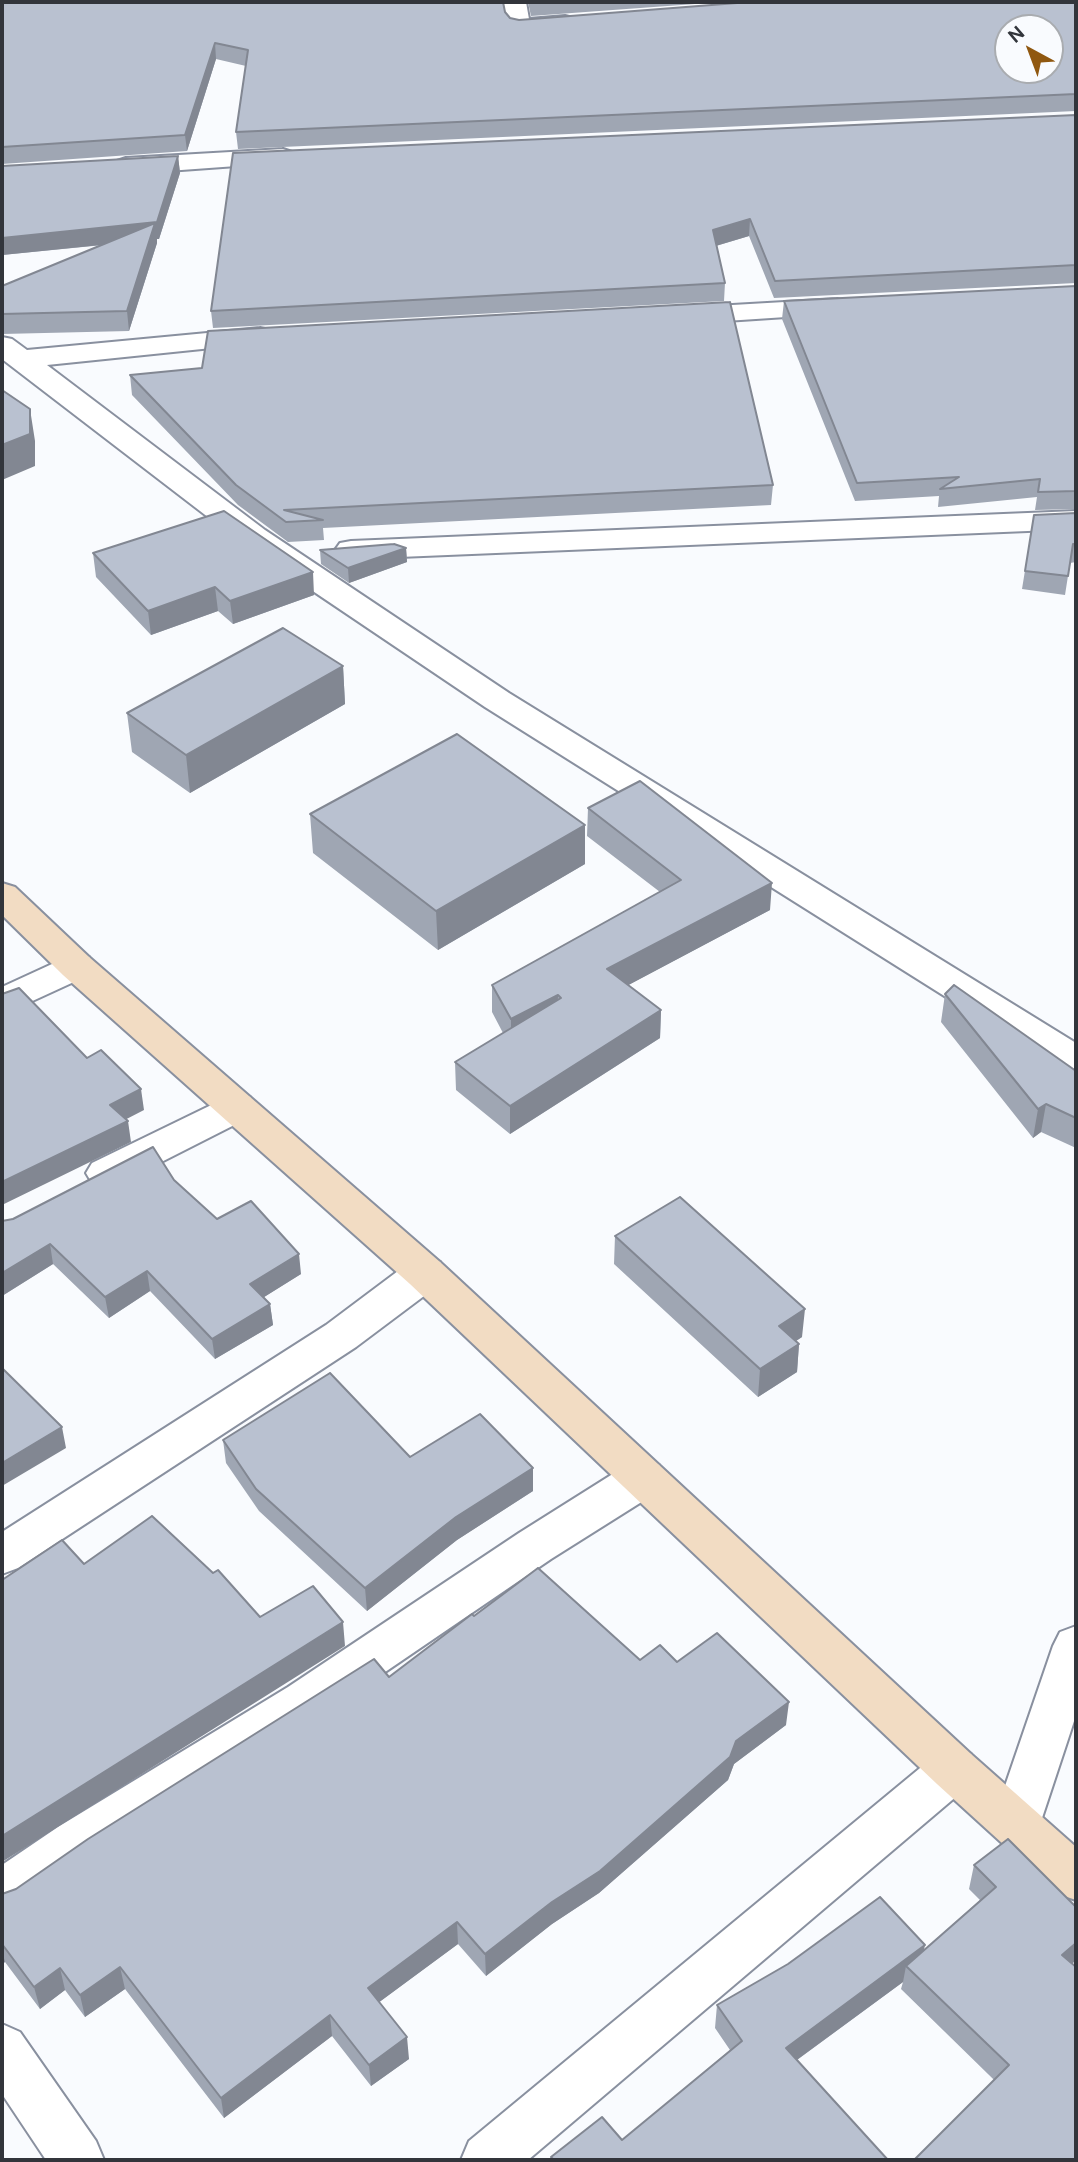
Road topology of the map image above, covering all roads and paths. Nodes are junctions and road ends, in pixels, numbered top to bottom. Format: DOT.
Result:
graph roads {
  1 [pos="514,2"];
  2 [pos="588,21"];
  3 [pos="304,156"];
  4 [pos="98,167"];
  5 [pos="858,306"];
  6 [pos="653,317"];
  7 [pos="283,335"];
  8 [pos="12,352"];
  9 [pos="1076,520"];
  10 [pos="282,555"];
  11 [pos="2,895"];
  12 [pos="76,966"];
  13 [pos="2,1002"];
  14 [pos="1076,1061"];
  15 [pos="236,1107"];
  16 [pos="76,1188"];
  17 [pos="425,1273"];
  18 [pos="643,1478"];
  19 [pos="2,1555"];
  20 [pos="1076,1646"];
  21 [pos="954,1769"];
  22 [pos="1016,1824"];
  23 [pos="1076,1878"];
  24 [pos="2,1893"];
  25 [pos="2,2049"];
  26 [pos="77,2160"];
  27 [pos="488,2160"];
  1 -- 2 [label="street"];
  3 -- 4 [label="street"];
  5 -- 6 [label="street"];
  7 -- 8 [label="street"];
  8 -- 10 [label="street"];
  9 -- 10 [label="street"];
  10 -- 14 [label="street"];
  11 -- 12 [label="street"];
  12 -- 13 [label="street"];
  12 -- 15 [label="street"];
  15 -- 16 [label="street"];
  15 -- 17 [label="street"];
  17 -- 18 [label="street"];
  17 -- 19 [label="street"];
  18 -- 21 [label="street"];
  18 -- 24 [label="street"];
  20 -- 22 [label="street"];
  21 -- 22 [label="street"];
  21 -- 27 [label="street"];
  22 -- 23 [label="street"];
  25 -- 26 [label="street"];
}
